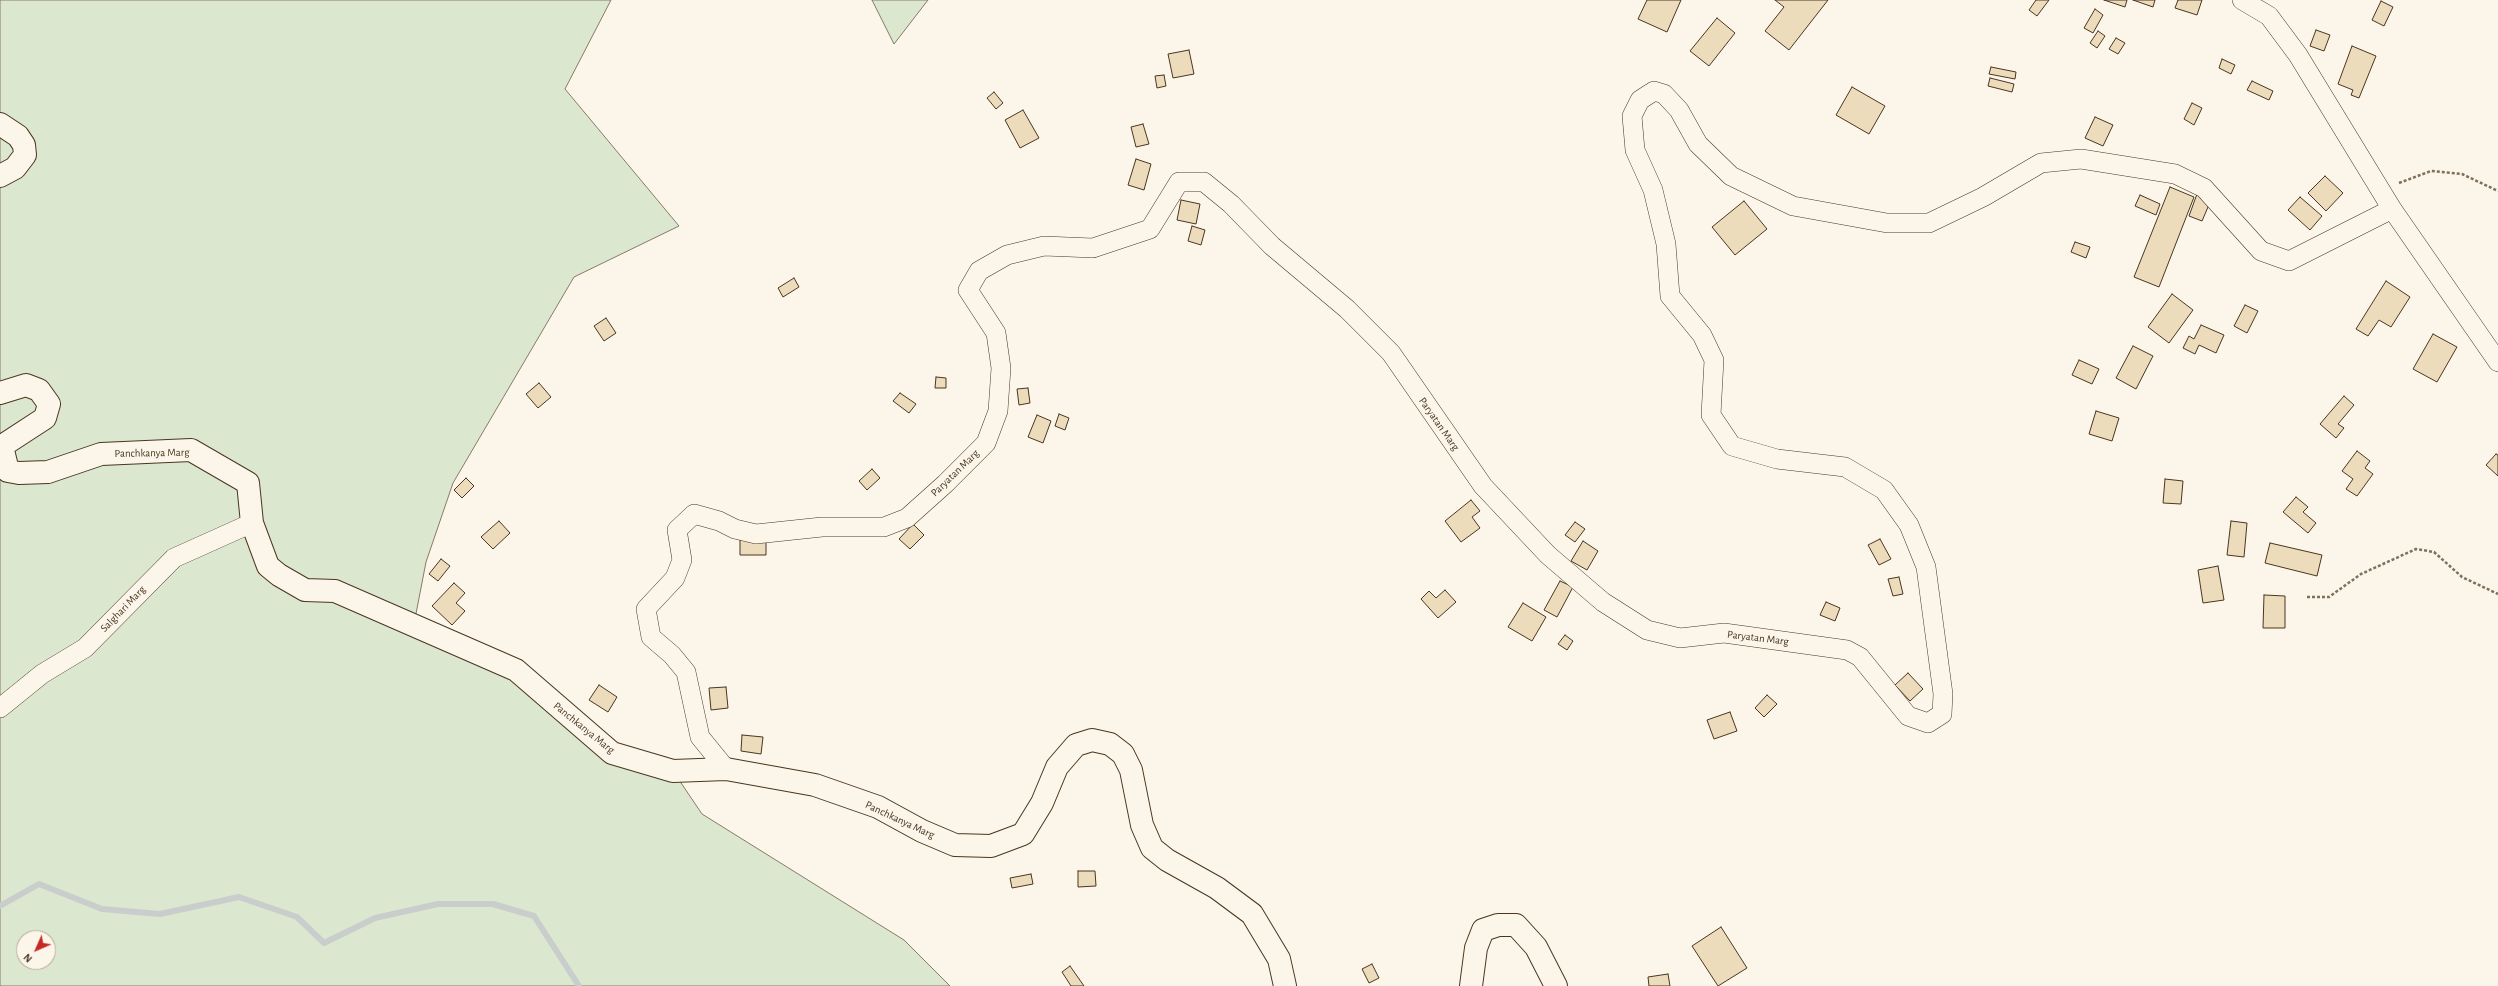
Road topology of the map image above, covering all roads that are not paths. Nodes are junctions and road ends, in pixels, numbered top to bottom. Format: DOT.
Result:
graph roads {
  1 [pos="2242,0"];
  2 [pos="0,124"];
  3 [pos="0,176"];
  4 [pos="2392,209"];
  5 [pos="2498,362"];
  6 [pos="0,393"];
  7 [pos="252,522"];
  8 [pos="0,708"];
  9 [pos="726,768"];
  10 [pos="1285,986"];
  11 [pos="1471,986"];
  12 [pos="1556,986"];
  1 -- 4 [label="street"];
  2 -- 3 [label="street"];
  4 -- 5 [label="street"];
  4 -- 9 [label="street, Paryatan Marg"];
  6 -- 7 [label="street, Panchkanya Marg"];
  7 -- 8 [label="street, Salghari Marg"];
  7 -- 9 [label="street, Panchkanya Marg"];
  9 -- 10 [label="street, Panchkanya Marg"];
  11 -- 12 [label="street"];
}
